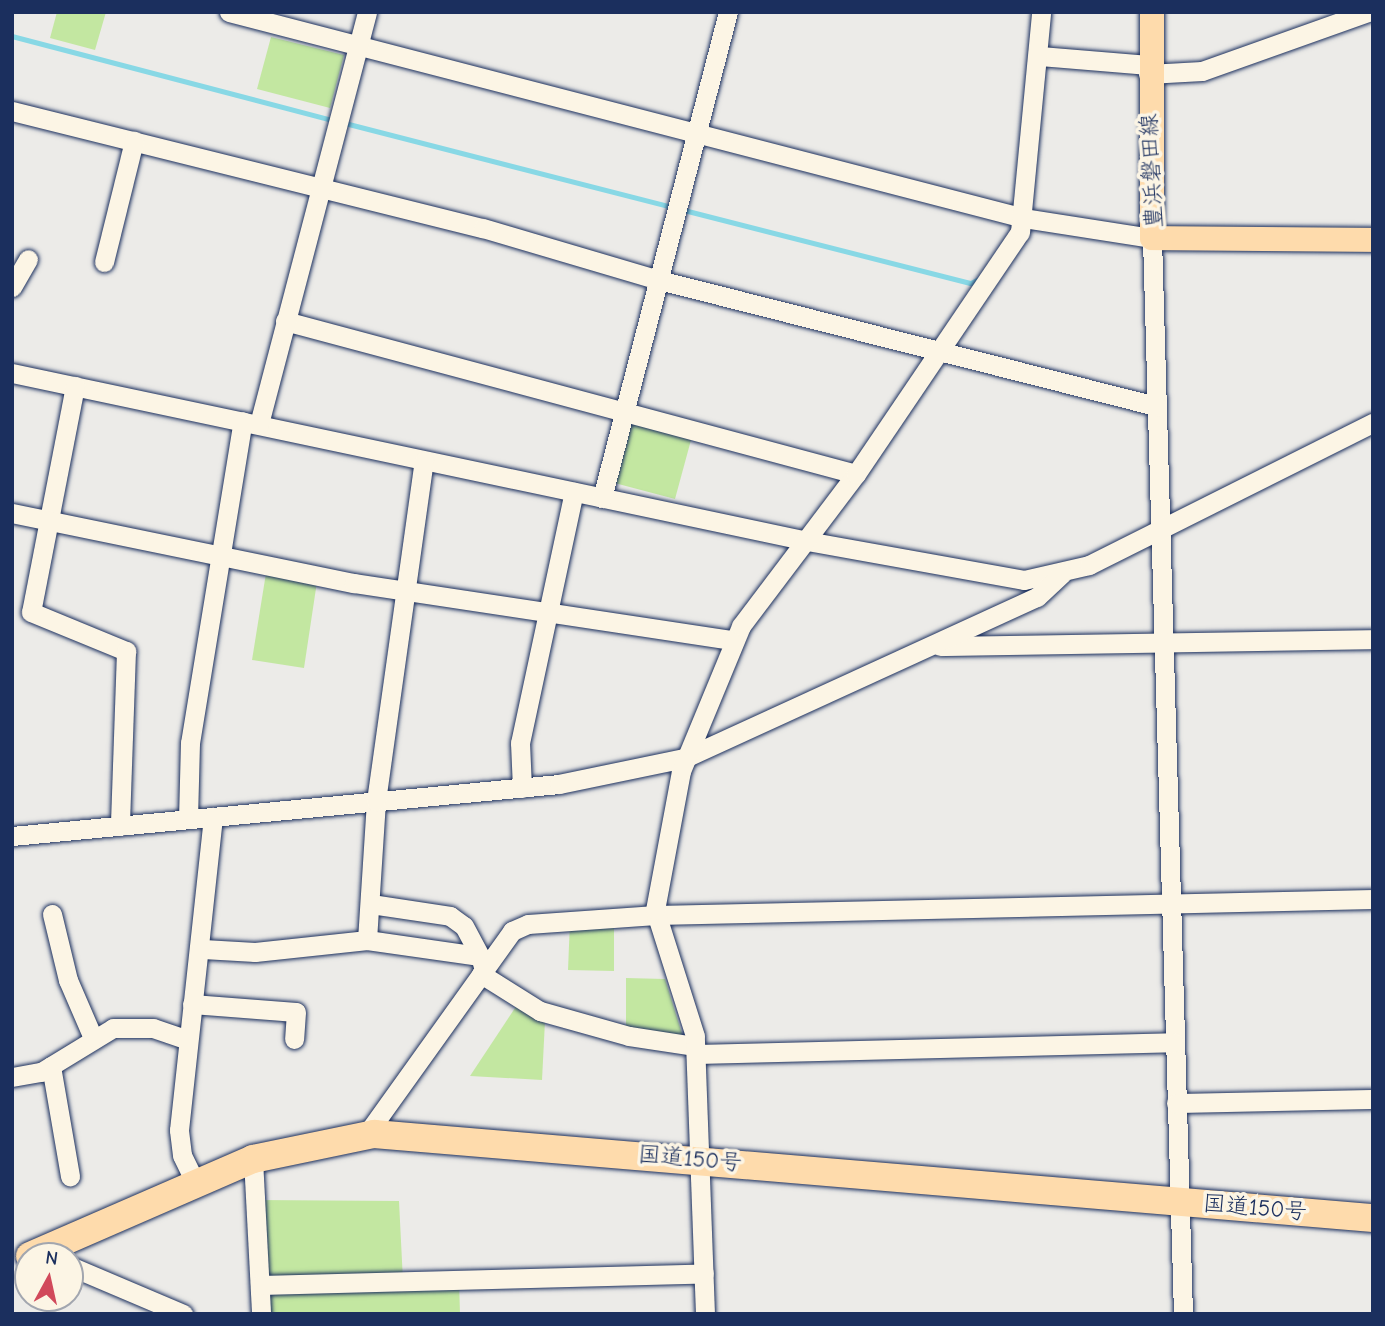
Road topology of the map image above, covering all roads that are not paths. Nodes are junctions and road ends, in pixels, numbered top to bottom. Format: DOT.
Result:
graph roads {
  1 [pos="229,12"];
  2 [pos="366,12"];
  3 [pos="728,12"];
  4 [pos="1041,12"];
  5 [pos="1152,12"];
  6 [pos="1367,12"];
  7 [pos="358,46"];
  8 [pos="1040,56"];
  9 [pos="1149,70"];
  10 [pos="12,111"];
  11 [pos="698,133"];
  12 [pos="134,141"];
  13 [pos="320,188"];
  14 [pos="1024,218"];
  15 [pos="1152,238"];
  16 [pos="1373,240"];
  17 [pos="28,259"];
  18 [pos="104,262"];
  19 [pos="659,280"];
  20 [pos="12,287"];
  21 [pos="285,321"];
  22 [pos="939,350"];
  23 [pos="12,373"];
  24 [pos="75,386"];
  25 [pos="1156,406"];
  26 [pos="624,413"];
  27 [pos="251,423"];
  28 [pos="1373,423"];
  29 [pos="1352,433"];
  30 [pos="1373,439"];
  31 [pos="424,461"];
  32 [pos="856,474"];
  33 [pos="574,492"];
  34 [pos="602,498"];
  35 [pos="12,513"];
  36 [pos="52,520"];
  37 [pos="1159,528"];
  38 [pos="807,541"];
  39 [pos="219,557"];
  40 [pos="1062,574"];
  41 [pos="406,592"];
  42 [pos="547,613"];
  43 [pos="1373,639"];
  44 [pos="733,640"];
  45 [pos="1161,645"];
  46 [pos="935,646"];
  47 [pos="685,758"];
  48 [pos="522,788"];
  49 [pos="376,801"];
  50 [pos="213,817"];
  51 [pos="188,819"];
  52 [pos="120,826"];
  53 [pos="12,836"];
  54 [pos="1373,899"];
  55 [pos="371,904"];
  56 [pos="1167,905"];
  57 [pos="52,914"];
  58 [pos="656,915"];
  59 [pos="367,940"];
  60 [pos="203,948"];
  61 [pos="482,967"];
  62 [pos="192,1004"];
  63 [pos="93,1038"];
  64 [pos="185,1039"];
  65 [pos="294,1039"];
  66 [pos="1174,1042"];
  67 [pos="696,1050"];
  68 [pos="51,1066"];
  69 [pos="12,1077"];
  70 [pos="1373,1099"];
  71 [pos="1176,1103"];
  72 [pos="366,1135"];
  73 [pos="253,1159"];
  74 [pos="701,1160"];
  75 [pos="69,1176"];
  76 [pos="196,1184"];
  77 [pos="1180,1202"];
  78 [pos="1373,1218"];
  79 [pos="65,1242"];
  80 [pos="84,1272"];
  81 [pos="704,1273"];
  82 [pos="260,1285"];
  83 [pos="183,1314"];
  84 [pos="261,1314"];
  85 [pos="705,1314"];
  86 [pos="1183,1314"];
  1 -- 7 [label="street"];
  2 -- 7 [label="street"];
  3 -- 11 [label="street"];
  4 -- 8 [label="street"];
  5 -- 9 [label="main road, 豊浜磐田線"];
  6 -- 9 [label="street"];
  7 -- 11 [label="street"];
  7 -- 13 [label="street"];
  8 -- 9 [label="street"];
  8 -- 14 [label="street"];
  9 -- 15 [label="main road, 豊浜磐田線"];
  10 -- 12 [label="street"];
  11 -- 14 [label="street"];
  11 -- 19 [label="street"];
  12 -- 13 [label="street"];
  12 -- 18 [label="street"];
  13 -- 19 [label="street"];
  13 -- 21 [label="street"];
  14 -- 15 [label="street"];
  14 -- 22 [label="street"];
  15 -- 16 [label="main road, 豊浜磐田線"];
  15 -- 25 [label="street"];
  17 -- 20 [label="street"];
  19 -- 22 [label="street"];
  19 -- 26 [label="street"];
  21 -- 26 [label="street"];
  21 -- 27 [label="street"];
  22 -- 25 [label="street"];
  22 -- 32 [label="street"];
  23 -- 24 [label="street"];
  24 -- 27 [label="street"];
  24 -- 36 [label="street"];
  25 -- 37 [label="street"];
  26 -- 32 [label="street"];
  26 -- 34 [label="street"];
  27 -- 31 [label="street"];
  27 -- 39 [label="street"];
  28 -- 29 [label="street"];
  29 -- 30 [label="street"];
  29 -- 37 [label="street"];
  31 -- 33 [label="street"];
  31 -- 41 [label="street"];
  32 -- 38 [label="street"];
  33 -- 34 [label="street"];
  33 -- 42 [label="street"];
  34 -- 38 [label="street"];
  35 -- 36 [label="street"];
  36 -- 39 [label="street"];
  36 -- 52 [label="street"];
  37 -- 40 [label="street"];
  37 -- 45 [label="street"];
  38 -- 40 [label="street"];
  38 -- 44 [label="street"];
  39 -- 41 [label="street"];
  39 -- 51 [label="street"];
  40 -- 46 [label="street"];
  41 -- 42 [label="street"];
  41 -- 49 [label="street"];
  42 -- 44 [label="street"];
  42 -- 48 [label="street"];
  43 -- 45 [label="street"];
  44 -- 47 [label="street"];
  45 -- 46 [label="street"];
  45 -- 56 [label="street"];
  46 -- 47 [label="street"];
  47 -- 48 [label="street"];
  47 -- 58 [label="street"];
  48 -- 49 [label="street"];
  49 -- 50 [label="street"];
  49 -- 55 [label="street"];
  50 -- 51 [label="street"];
  50 -- 60 [label="street"];
  51 -- 52 [label="street"];
  52 -- 53 [label="street"];
  54 -- 56 [label="street"];
  55 -- 59 [label="street"];
  55 -- 61 [label="street"];
  56 -- 58 [label="street"];
  56 -- 66 [label="street"];
  57 -- 63 [label="street"];
  58 -- 61 [label="street"];
  58 -- 67 [label="street"];
  59 -- 60 [label="street"];
  59 -- 61 [label="street"];
  60 -- 62 [label="street"];
  61 -- 67 [label="street"];
  61 -- 72 [label="street"];
  62 -- 64 [label="street"];
  62 -- 65 [label="street"];
  63 -- 64 [label="street"];
  63 -- 68 [label="street"];
  64 -- 76 [label="street"];
  66 -- 67 [label="street"];
  66 -- 71 [label="street"];
  67 -- 74 [label="street"];
  68 -- 69 [label="street"];
  68 -- 75 [label="street"];
  70 -- 71 [label="street"];
  71 -- 77 [label="street"];
  72 -- 73 [label="highway, 国道150号"];
  72 -- 74 [label="highway, 国道150号"];
  73 -- 76 [label="highway, 国道150号"];
  73 -- 82 [label="street"];
  74 -- 77 [label="highway, 国道150号"];
  74 -- 81 [label="street"];
  76 -- 79 [label="highway, 国道150号"];
  77 -- 78 [label="highway, 国道150号"];
  77 -- 86 [label="street"];
  80 -- 83 [label="street"];
  81 -- 82 [label="street"];
  81 -- 85 [label="street"];
  82 -- 84 [label="street"];
}
